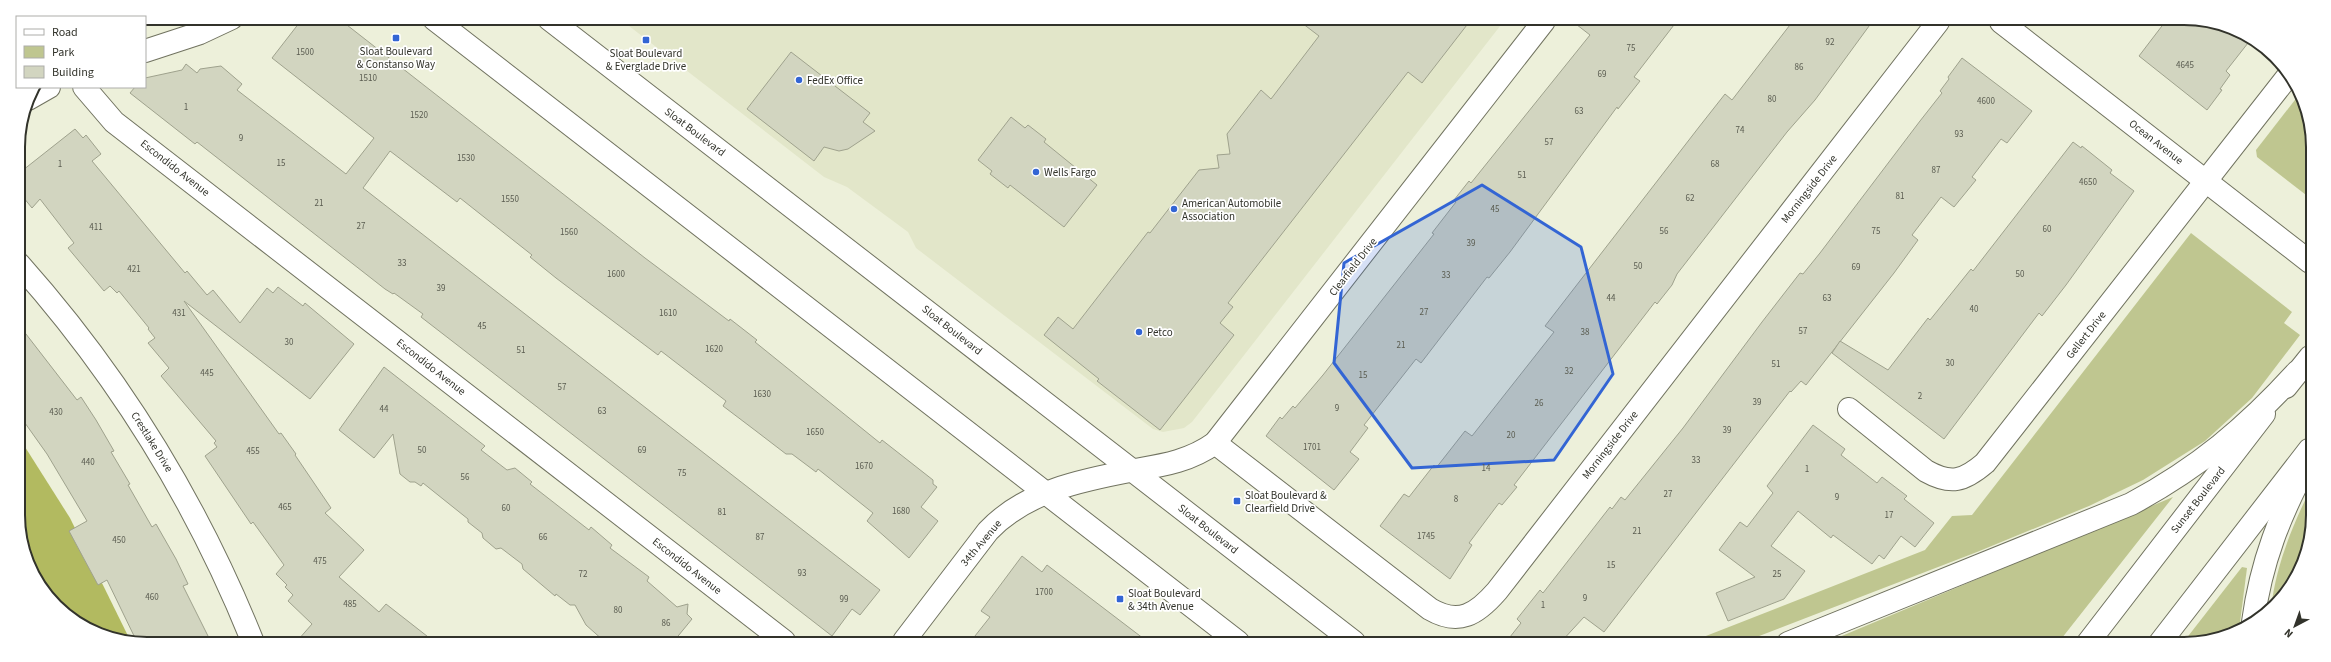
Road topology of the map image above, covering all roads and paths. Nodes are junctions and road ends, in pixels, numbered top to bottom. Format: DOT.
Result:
graph roads {
  1 [pos="217,25"];
  2 [pos="442,25"];
  3 [pos="557,25"];
  4 [pos="1541,25"];
  5 [pos="1936,25"];
  6 [pos="2005,25"];
  7 [pos="146,51"];
  8 [pos="2285,79"];
  9 [pos="47,88"];
  10 [pos="85,88"];
  11 [pos="38,93"];
  12 [pos="2206,181"];
  13 [pos="2306,259"];
  14 [pos="25,271"];
  15 [pos="2303,364"];
  16 [pos="1849,409"];
  17 [pos="1215,443"];
  18 [pos="2306,454"];
  19 [pos="2306,467"];
  20 [pos="1133,471"];
  21 [pos="1045,493"];
  22 [pos="2254,615"];
  23 [pos="251,637"];
  24 [pos="779,637"];
  25 [pos="907,637"];
  26 [pos="1232,637"];
  27 [pos="1348,637"];
  28 [pos="1803,637"];
  29 [pos="2092,637"];
  30 [pos="2163,637"];
  1 -- 7 [label="street"];
  2 -- 21 [label="street"];
  3 -- 20 [label="street, Sloat Boulevard"];
  4 -- 17 [label="street, Clearfield Drive"];
  5 -- 17 [label="street, Morningside Drive"];
  6 -- 12 [label="street, Ocean Avenue"];
  8 -- 12 [label="street, Gellert Drive"];
  9 -- 11 [label="street"];
  10 -- 24 [label="street, Escondido Avenue"];
  12 -- 13 [label="street, Ocean Avenue"];
  12 -- 16 [label="street, Gellert Drive"];
  14 -- 23 [label="street, Crestlake Drive"];
  15 -- 28 [label="street"];
  15 -- 29 [label="street, Sunset Boulevard"];
  17 -- 20 [label="street, Clearfield Drive"];
  18 -- 30 [label="street"];
  19 -- 22 [label="street"];
  20 -- 21 [label="street, 34th Avenue"];
  20 -- 27 [label="street, Sloat Boulevard"];
  21 -- 25 [label="street, 34th Avenue"];
  21 -- 26 [label="street"];
}
